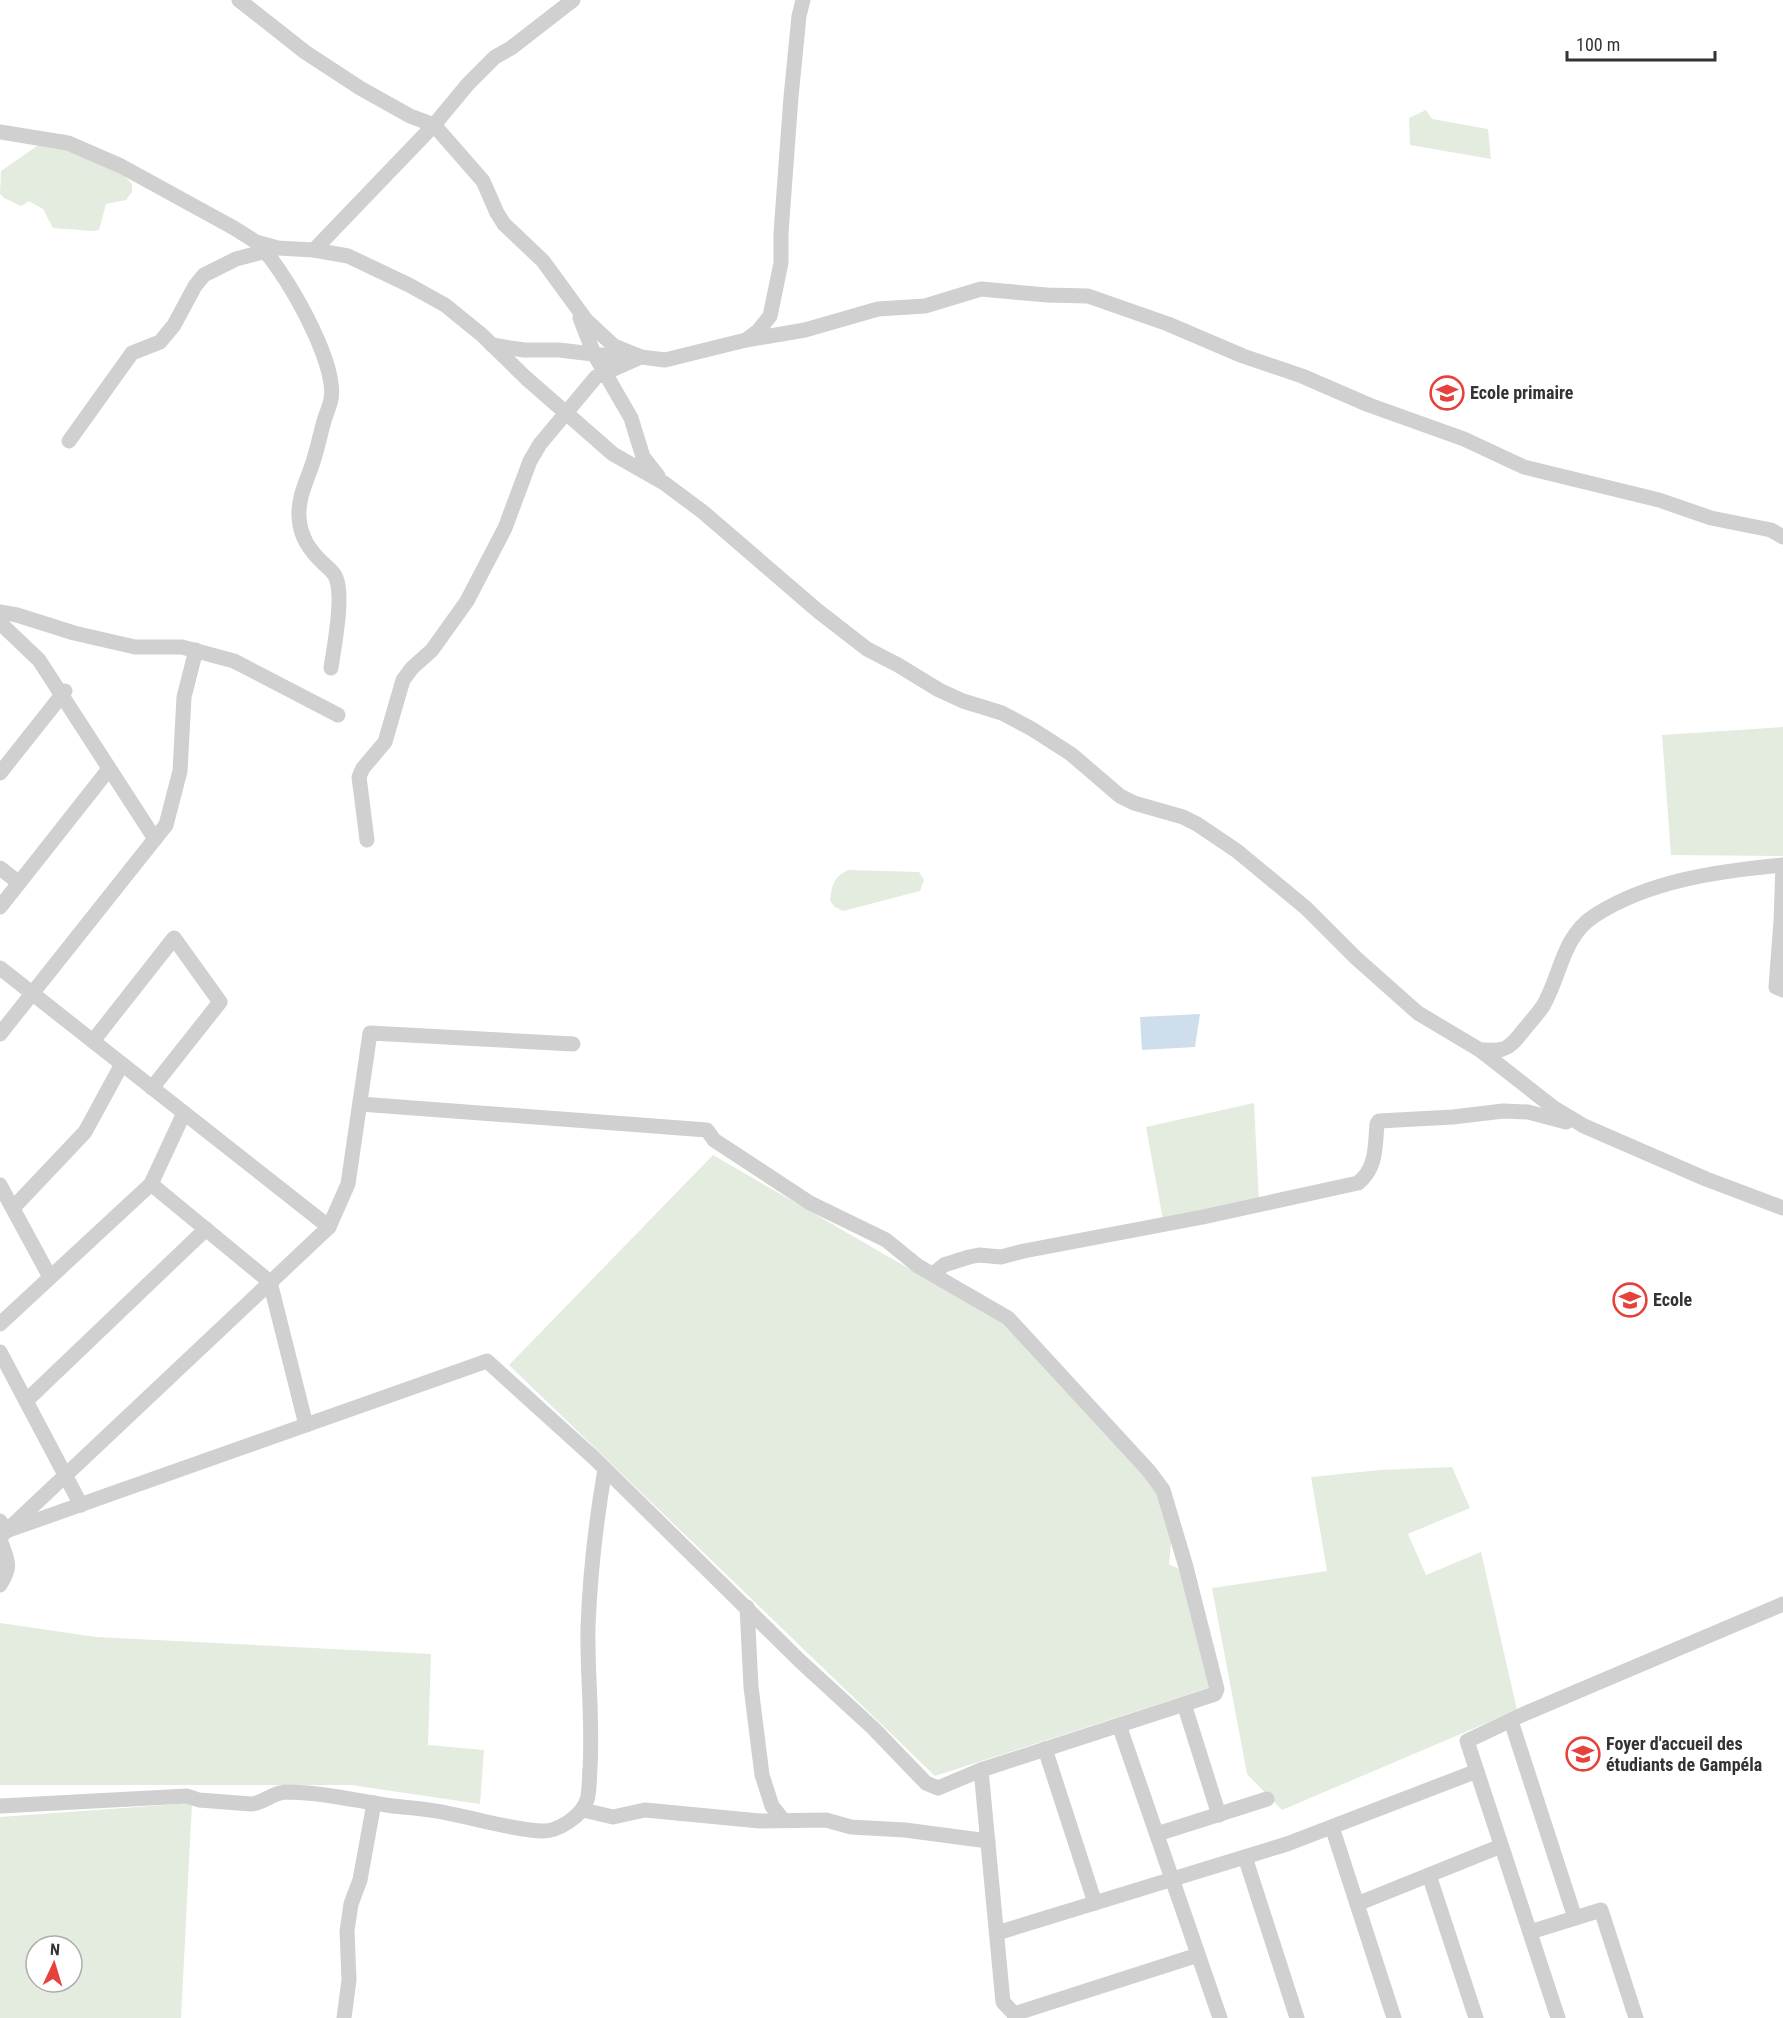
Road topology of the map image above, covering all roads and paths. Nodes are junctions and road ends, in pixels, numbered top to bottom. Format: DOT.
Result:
graph roads {
  1 [pos="240,0"];
  2 [pos="573,0"];
  3 [pos="803,0"];
  4 [pos="434,125"];
  5 [pos="0,132"];
  6 [pos="267,247"];
  7 [pos="314,250"];
  8 [pos="575,304"];
  9 [pos="746,340"];
  10 [pos="491,345"];
  11 [pos="594,354"];
  12 [pos="641,357"];
  13 [pos="603,373"];
  14 [pos="565,413"];
  15 [pos="69,441"];
  16 [pos="664,483"];
  17 [pos="1783,537"];
  18 [pos="0,612"];
  19 [pos="0,623"];
  20 [pos="196,650"];
  21 [pos="331,668"];
  22 [pos="63,693"];
  23 [pos="338,715"];
  24 [pos="109,769"];
  25 [pos="0,773"];
  26 [pos="154,839"];
  27 [pos="367,840"];
  28 [pos="1783,865"];
  29 [pos="0,868"];
  30 [pos="19,883"];
  31 [pos="0,907"];
  32 [pos="0,968"];
  33 [pos="1783,990"];
  34 [pos="32,993"];
  35 [pos="0,1034"];
  36 [pos="93,1041"];
  37 [pos="573,1044"];
  38 [pos="1480,1050"];
  39 [pos="122,1064"];
  40 [pos="153,1088"];
  41 [pos="360,1104"];
  42 [pos="184,1113"];
  43 [pos="1584,1126"];
  44 [pos="152,1184"];
  45 [pos="0,1185"];
  46 [pos="13,1208"];
  47 [pos="1783,1208"];
  48 [pos="328,1227"];
  49 [pos="206,1229"];
  50 [pos="933,1274"];
  51 [pos="50,1277"];
  52 [pos="270,1282"];
  53 [pos="0,1324"];
  54 [pos="0,1352"];
  55 [pos="26,1401"];
  56 [pos="306,1425"];
  57 [pos="605,1469"];
  58 [pos="65,1475"];
  59 [pos="81,1505"];
  60 [pos="1,1532"];
  61 [pos="0,1585"];
  62 [pos="1783,1604"];
  63 [pos="747,1607"];
  64 [pos="1184,1704"];
  65 [pos="1511,1721"];
  66 [pos="1119,1725"];
  67 [pos="1046,1749"];
  68 [pos="981,1770"];
  69 [pos="1477,1771"];
  70 [pos="1267,1799"];
  71 [pos="375,1803"];
  72 [pos="0,1806"];
  73 [pos="583,1810"];
  74 [pos="1219,1815"];
  75 [pos="783,1820"];
  76 [pos="1332,1827"];
  77 [pos="1157,1834"];
  78 [pos="988,1840"];
  79 [pos="1502,1846"];
  80 [pos="1245,1857"];
  81 [pos="1429,1875"];
  82 [pos="1172,1879"];
  83 [pos="1095,1903"];
  84 [pos="1357,1904"];
  85 [pos="1575,1918"];
  86 [pos="1530,1932"];
  87 [pos="997,1933"];
  88 [pos="1198,1955"];
  89 [pos="1016,2016"];
  90 [pos="344,2018"];
  91 [pos="1220,2018"];
  92 [pos="1297,2018"];
  93 [pos="1391,2018"];
  94 [pos="1476,2018"];
  95 [pos="1558,2018"];
  96 [pos="1636,2018"];
  1 -- 4 [label="street"];
  2 -- 4 [label="street"];
  3 -- 9 [label="street"];
  4 -- 7 [label="street"];
  4 -- 8 [label="street"];
  5 -- 6 [label="street"];
  6 -- 7 [label="street"];
  6 -- 15 [label="street"];
  6 -- 21 [label="street"];
  7 -- 10 [label="street"];
  8 -- 11 [label="street"];
  8 -- 12 [label="street"];
  9 -- 12 [label="street"];
  9 -- 17 [label="street"];
  10 -- 11 [label="street"];
  10 -- 14 [label="street"];
  11 -- 12 [label="street"];
  11 -- 13 [label="street"];
  12 -- 13 [label="street"];
  13 -- 14 [label="street"];
  13 -- 16 [label="street"];
  14 -- 16 [label="street"];
  14 -- 27 [label="street"];
  16 -- 38 [label="street"];
  18 -- 20 [label="street"];
  19 -- 22 [label="street"];
  20 -- 23 [label="street"];
  20 -- 26 [label="street"];
  22 -- 24 [label="street"];
  22 -- 25 [label="street"];
  24 -- 26 [label="street"];
  24 -- 30 [label="street"];
  26 -- 34 [label="street"];
  28 -- 33 [label="street"];
  28 -- 38 [label="street"];
  29 -- 30 [label="street"];
  30 -- 31 [label="street"];
  32 -- 34 [label="street"];
  34 -- 35 [label="street"];
  34 -- 36 [label="street"];
  36 -- 39 [label="street"];
  36 -- 40 [label="street"];
  37 -- 41 [label="street"];
  38 -- 43 [label="street"];
  39 -- 40 [label="street"];
  39 -- 46 [label="street"];
  40 -- 42 [label="street"];
  41 -- 48 [label="street"];
  41 -- 50 [label="street"];
  42 -- 44 [label="street"];
  42 -- 48 [label="street"];
  43 -- 47 [label="street"];
  43 -- 50 [label="street"];
  44 -- 49 [label="street"];
  44 -- 51 [label="street"];
  45 -- 46 [label="street"];
  46 -- 51 [label="street"];
  48 -- 52 [label="street"];
  49 -- 52 [label="street"];
  49 -- 55 [label="street"];
  50 -- 64 [label="street"];
  51 -- 53 [label="street"];
  52 -- 56 [label="street"];
  52 -- 58 [label="street"];
  54 -- 55 [label="street"];
  55 -- 58 [label="street"];
  56 -- 57 [label="street"];
  56 -- 59 [label="street"];
  57 -- 63 [label="street"];
  57 -- 73 [label="street"];
  58 -- 59 [label="street"];
  58 -- 60 [label="street"];
  59 -- 60 [label="street"];
  60 -- 61 [label="street"];
  62 -- 65 [label="street"];
  63 -- 68 [label="street"];
  63 -- 75 [label="street"];
  64 -- 66 [label="street"];
  64 -- 74 [label="street"];
  65 -- 69 [label="street"];
  65 -- 85 [label="street"];
  66 -- 67 [label="street"];
  66 -- 77 [label="street"];
  67 -- 68 [label="street"];
  67 -- 83 [label="street"];
  68 -- 78 [label="street"];
  69 -- 76 [label="street"];
  69 -- 79 [label="street"];
  70 -- 74 [label="street"];
  71 -- 72 [label="street"];
  71 -- 73 [label="street"];
  71 -- 90 [label="street"];
  73 -- 75 [label="street"];
  74 -- 77 [label="street"];
  75 -- 78 [label="street"];
  76 -- 80 [label="street"];
  76 -- 84 [label="street"];
  77 -- 82 [label="street"];
  78 -- 87 [label="street"];
  79 -- 81 [label="street"];
  79 -- 86 [label="street"];
  80 -- 82 [label="street"];
  80 -- 92 [label="street"];
  81 -- 84 [label="street"];
  81 -- 94 [label="street"];
  82 -- 83 [label="street"];
  82 -- 88 [label="street"];
  83 -- 87 [label="street"];
  84 -- 93 [label="street"];
  85 -- 86 [label="street"];
  85 -- 96 [label="street"];
  86 -- 95 [label="street"];
  87 -- 89 [label="street"];
  88 -- 89 [label="street"];
  88 -- 91 [label="street"];
}
